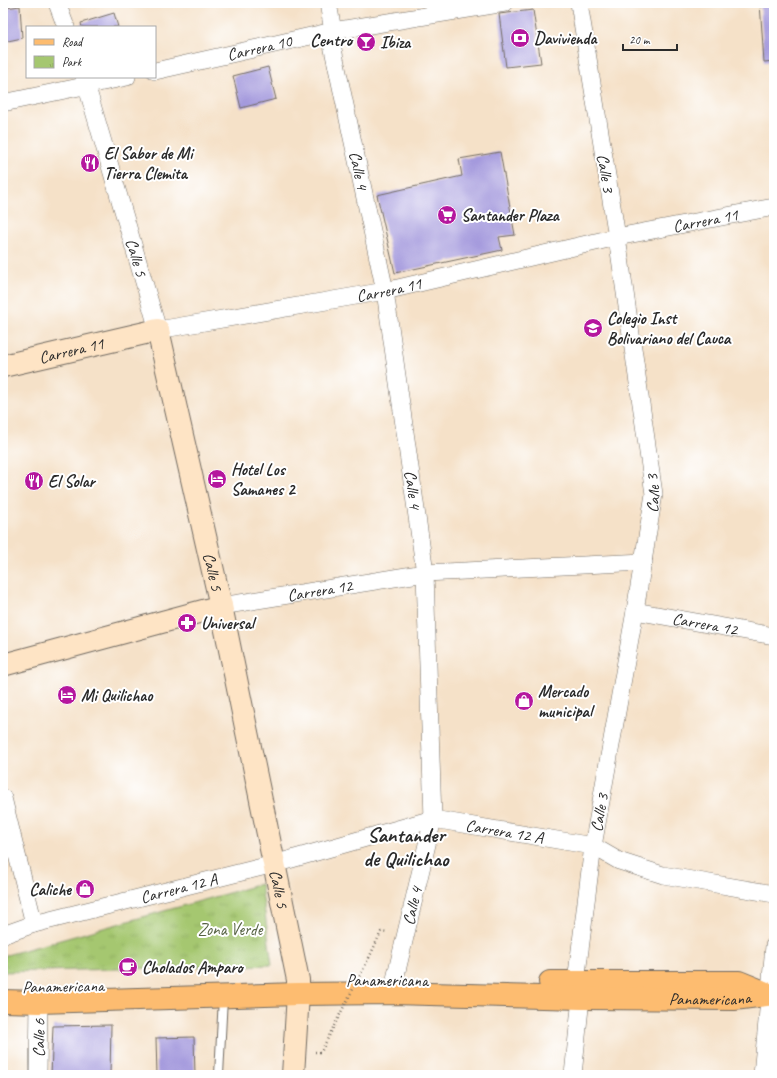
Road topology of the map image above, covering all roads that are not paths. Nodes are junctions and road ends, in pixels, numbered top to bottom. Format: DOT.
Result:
graph roads {
  1 [pos="57,3"];
  2 [pos="328,3"];
  3 [pos="506,3"];
  4 [pos="579,3"];
  5 [pos="66,26"];
  6 [pos="333,31"];
  7 [pos="156,71"];
  8 [pos="117,78"];
  9 [pos="86,81"];
  10 [pos="3,103"];
  11 [pos="774,208"];
  12 [pos="617,237"];
  13 [pos="385,291"];
  14 [pos="158,330"];
  15 [pos="3,366"];
  16 [pos="644,562"];
  17 [pos="425,573"];
  18 [pos="221,606"];
  19 [pos="635,611"];
  20 [pos="774,636"];
  21 [pos="3,665"];
  22 [pos="3,798"];
  23 [pos="433,819"];
  24 [pos="593,846"];
  25 [pos="274,864"];
  26 [pos="774,894"];
  27 [pos="34,924"];
  28 [pos="3,935"];
  29 [pos="774,946"];
  30 [pos="396,979"];
  31 [pos="3,987"];
  32 [pos="298,987"];
  33 [pos="578,990"];
  34 [pos="772,994"];
  35 [pos="223,997"];
  36 [pos="3,1001"];
  37 [pos="39,1002"];
  38 [pos="38,1075"];
  39 [pos="219,1075"];
  40 [pos="293,1075"];
  41 [pos="573,1075"];
  42 [pos="762,1075"];
  1 -- 5 [label="street"];
  2 -- 6 [label="street, Calle 4"];
  3 -- 6 [label="street, Carrera 10"];
  4 -- 12 [label="street, Calle 3"];
  6 -- 7 [label="street, Carrera 10"];
  6 -- 13 [label="street, Calle 4"];
  8 -- 9 [label="street"];
  9 -- 10 [label="street"];
  9 -- 14 [label="street, Calle 5"];
  11 -- 12 [label="street, Carrera 11"];
  12 -- 13 [label="street, Carrera 11"];
  12 -- 16 [label="street, Calle 3"];
  13 -- 14 [label="street, Carrera 11"];
  13 -- 17 [label="street, Calle 4"];
  14 -- 15 [label="street, Carrera 11"];
  14 -- 18 [label="street, Calle 5"];
  16 -- 17 [label="street, Carrera 12"];
  16 -- 19 [label="street, Calle 3"];
  17 -- 18 [label="street, Carrera 12"];
  17 -- 23 [label="street, Calle 4"];
  18 -- 21 [label="street, Carrera 12"];
  18 -- 25 [label="street, Calle 5"];
  19 -- 20 [label="street, Carrera 12"];
  19 -- 24 [label="street, Calle 3"];
  22 -- 27 [label="street"];
  23 -- 24 [label="street, Carrera 12 A"];
  23 -- 25 [label="street, Carrera 12 A"];
  23 -- 30 [label="street, Calle 4"];
  24 -- 26 [label="street, Carrera 12 A"];
  24 -- 33 [label="street, Calle 3"];
  25 -- 27 [label="street, Carrera 12 A"];
  25 -- 32 [label="street, Calle 5"];
  27 -- 28 [label="street, Carrera 12 A"];
  29 -- 34 [label="street"];
  30 -- 32 [label="main road, Panamericana"];
  30 -- 33 [label="main road, Panamericana"];
  31 -- 32 [label="main road, Panamericana"];
  32 -- 33 [label="main road, Panamericana"];
  32 -- 35 [label="main road, Panamericana"];
  32 -- 40 [label="street, Calle 5"];
  33 -- 34 [label="main road, Panamericana"];
  33 -- 41 [label="street, Calle 3"];
  34 -- 42 [label="street"];
  35 -- 37 [label="main road, Panamericana"];
  35 -- 39 [label="lane"];
  36 -- 37 [label="main road, Panamericana"];
  37 -- 38 [label="street, Calle 6"];
}
